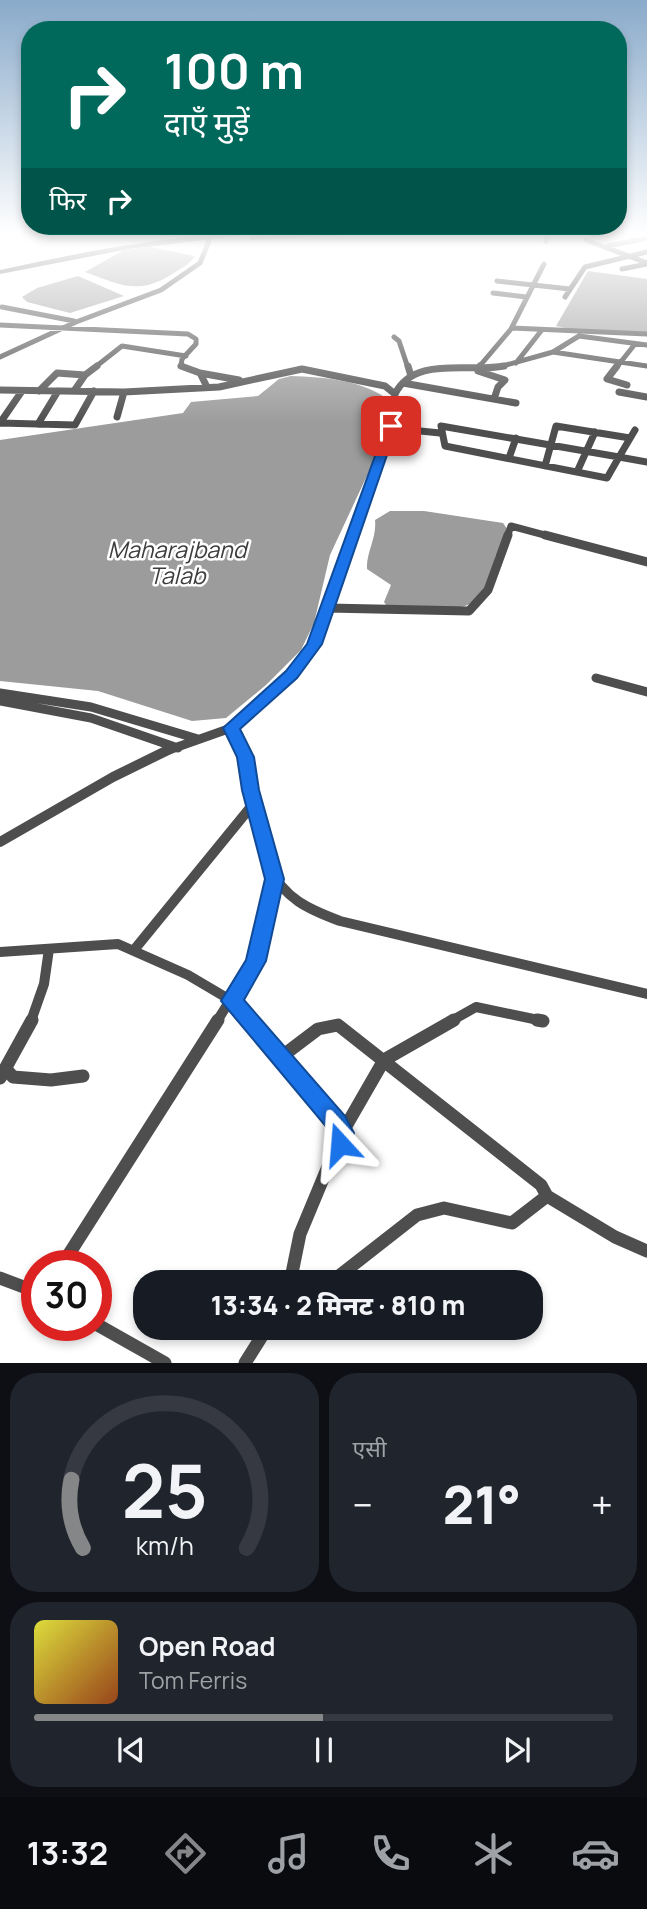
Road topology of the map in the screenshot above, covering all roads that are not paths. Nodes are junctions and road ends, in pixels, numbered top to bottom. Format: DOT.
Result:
graph roads {
  1 [pos="143,297"];
  2 [pos="523,297"];
  3 [pos="526,297"];
  4 [pos="2,307"];
  5 [pos="76,321"];
  6 [pos="0,325"];
  7 [pos="512,328"];
  8 [pos="60,329"];
  9 [pos="541,331"];
  10 [pos="647,334"];
  11 [pos="394,337"];
  12 [pos="635,344"];
  13 [pos="647,345"];
  14 [pos="552,352"];
  15 [pos="186,356"];
  16 [pos="0,357"];
  17 [pos="619,362"];
  18 [pos="516,363"];
  19 [pos="647,366"];
  20 [pos="470,368"];
  21 [pos="478,368"];
  22 [pos="200,373"];
  23 [pos="85,375"];
  24 [pos="411,376"];
  25 [pos="244,382"];
  26 [pos="207,387"];
  27 [pos="399,388"];
  28 [pos="0,390"];
  29 [pos="22,391"];
  30 [pos="39,391"];
  31 [pos="58,391"];
  32 [pos="74,391"];
  33 [pos="94,391"];
  34 [pos="124,391"];
  35 [pos="622,392"];
  36 [pos="647,397"];
  37 [pos="494,399"];
  38 [pos="618,401"];
  39 [pos="516,403"];
  40 [pos="117,417"];
  41 [pos="0,423"];
  42 [pos="38,424"];
  43 [pos="391,428"];
  44 [pos="635,430"];
  45 [pos="595,432"];
  46 [pos="440,433"];
  47 [pos="516,438"];
  48 [pos="631,438"];
  49 [pos="551,444"];
  50 [pos="589,450"];
  51 [pos="620,457"];
  52 [pos="509,458"];
  53 [pos="647,462"];
  54 [pos="545,466"];
  55 [pos="577,472"];
  56 [pos="647,562"];
  57 [pos="328,608"];
  58 [pos="596,678"];
  59 [pos="647,692"];
  60 [pos="0,693"];
  61 [pos="0,701"];
  62 [pos="231,728"];
  63 [pos="198,739"];
  64 [pos="178,748"];
  65 [pos="254,803"];
  66 [pos="0,842"];
  67 [pos="274,879"];
  68 [pos="49,949"];
  69 [pos="134,950"];
  70 [pos="0,952"];
  71 [pos="647,994"];
  72 [pos="232,1001"];
  73 [pos="543,1021"];
  74 [pos="281,1057"];
  75 [pos="384,1059"];
  76 [pos="3,1073"];
  77 [pos="83,1076"];
  78 [pos="342,1133"];
  79 [pos="547,1196"];
  80 [pos="72,1250"];
  81 [pos="647,1251"];
  82 [pos="293,1270"];
  83 [pos="347,1270"];
  84 [pos="0,1278"];
  85 [pos="21,1286"];
  86 [pos="112,1333"];
  87 [pos="259,1340"];
  88 [pos="165,1363"];
  89 [pos="245,1363"];
  1 -- 5 [label="street"];
  2 -- 3 [label="street"];
  3 -- 7 [label="street"];
  4 -- 5 [label="street"];
  5 -- 8 [label="street"];
  6 -- 8 [label="street"];
  7 -- 9 [label="street"];
  7 -- 21 [label="street"];
  8 -- 15 [label="street"];
  8 -- 16 [label="street"];
  9 -- 10 [label="street"];
  9 -- 18 [label="street"];
  11 -- 24 [label="street"];
  12 -- 13 [label="street"];
  12 -- 14 [label="street"];
  12 -- 17 [label="street"];
  14 -- 17 [label="street"];
  14 -- 18 [label="street"];
  15 -- 22 [label="street"];
  15 -- 23 [label="street"];
  17 -- 19 [label="street"];
  17 -- 35 [label="street"];
  18 -- 21 [label="street"];
  20 -- 21 [label="street"];
  20 -- 24 [label="street"];
  20 -- 37 [label="street"];
  22 -- 25 [label="street"];
  22 -- 26 [label="street"];
  23 -- 30 [label="street"];
  23 -- 32 [label="street"];
  24 -- 27 [label="street"];
  25 -- 26 [label="street"];
  25 -- 27 [label="street"];
  26 -- 34 [label="street"];
  27 -- 37 [label="street"];
  27 -- 43 [label="street"];
  28 -- 29 [label="street"];
  29 -- 30 [label="street"];
  29 -- 41 [label="street"];
  30 -- 31 [label="street"];
  31 -- 32 [label="street"];
  31 -- 42 [label="street"];
  32 -- 33 [label="street"];
  33 -- 34 [label="street"];
  33 -- 42 [label="street"];
  34 -- 40 [label="street"];
  35 -- 36 [label="street"];
  35 -- 38 [label="street"];
  37 -- 39 [label="street"];
  41 -- 42 [label="street"];
  43 -- 46 [label="street"];
  43 -- 57 [label="street"];
  44 -- 48 [label="street"];
  45 -- 48 [label="street"];
  45 -- 49 [label="street"];
  45 -- 50 [label="street"];
  46 -- 47 [label="street"];
  46 -- 52 [label="street"];
  47 -- 49 [label="street"];
  47 -- 52 [label="street"];
  48 -- 51 [label="street"];
  49 -- 50 [label="street"];
  49 -- 54 [label="street"];
  50 -- 51 [label="street"];
  50 -- 55 [label="street"];
  51 -- 53 [label="street"];
  51 -- 55 [label="street"];
  52 -- 54 [label="street"];
  54 -- 55 [label="street"];
  56 -- 57 [label="street"];
  57 -- 62 [label="street"];
  58 -- 59 [label="street"];
  60 -- 63 [label="street"];
  61 -- 64 [label="street"];
  62 -- 63 [label="street"];
  62 -- 65 [label="street"];
  63 -- 64 [label="street"];
  64 -- 66 [label="street"];
  65 -- 67 [label="street"];
  65 -- 69 [label="street"];
  67 -- 71 [label="street"];
  67 -- 72 [label="street"];
  68 -- 69 [label="street"];
  68 -- 70 [label="street"];
  68 -- 76 [label="street"];
  69 -- 72 [label="street"];
  72 -- 74 [label="street"];
  72 -- 80 [label="street"];
  73 -- 75 [label="street"];
  74 -- 75 [label="street"];
  74 -- 78 [label="street"];
  75 -- 78 [label="street"];
  75 -- 79 [label="street"];
  76 -- 77 [label="street"];
  78 -- 82 [label="street"];
  79 -- 81 [label="street"];
  79 -- 83 [label="street"];
  84 -- 85 [label="street"];
  86 -- 88 [label="street"];
  87 -- 89 [label="street"];
}
